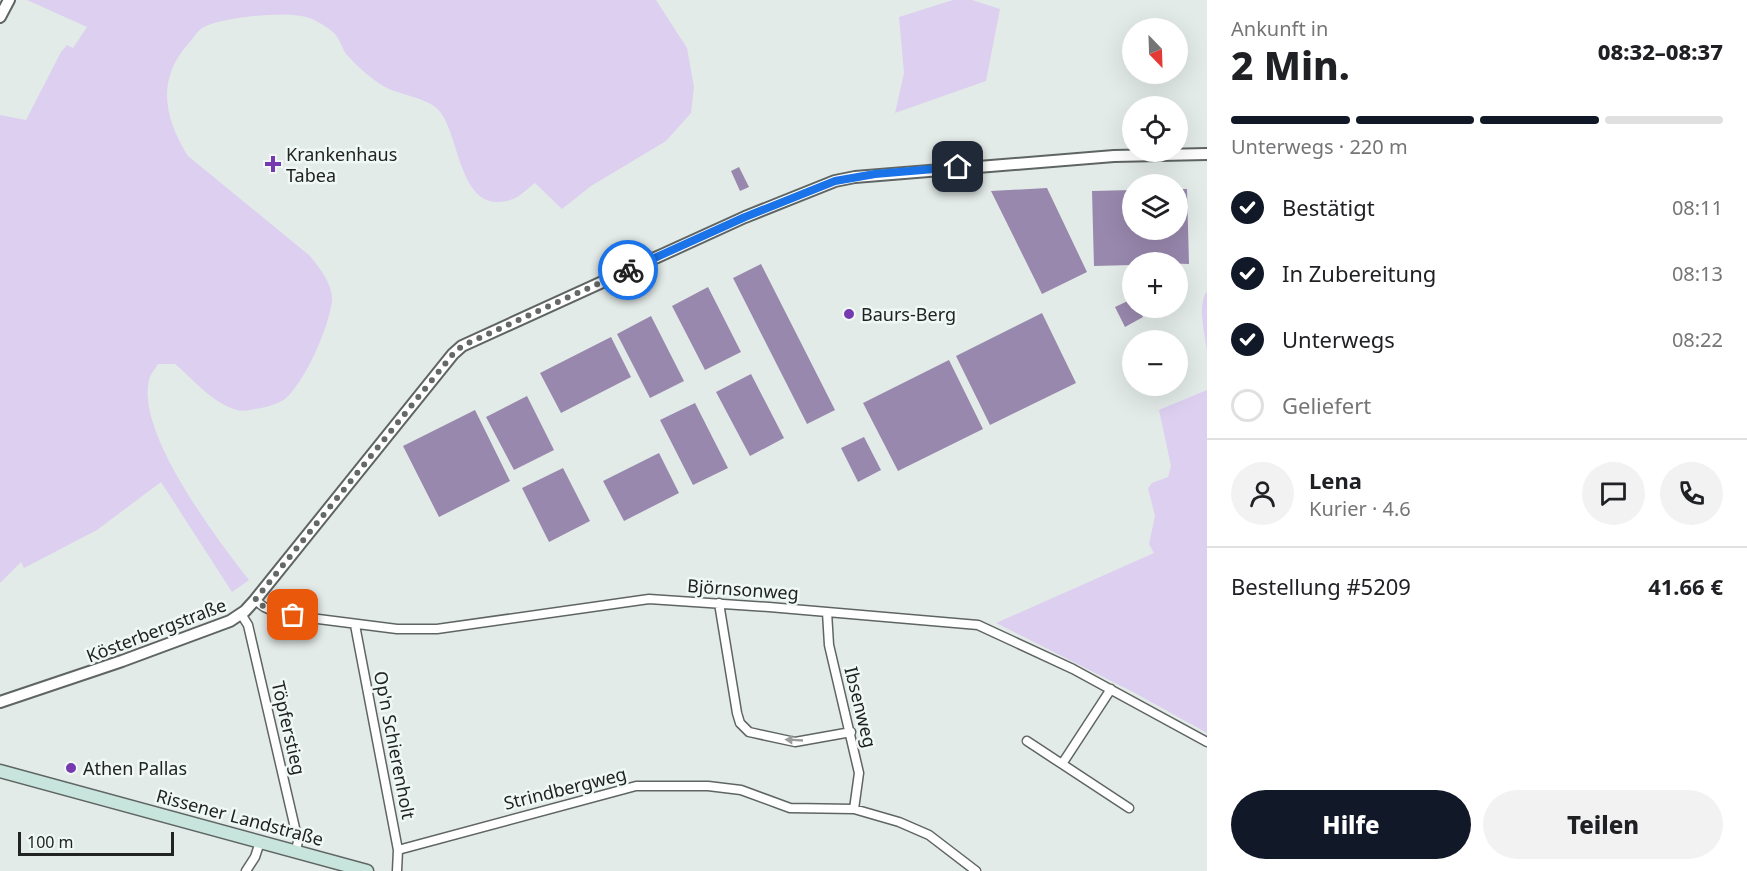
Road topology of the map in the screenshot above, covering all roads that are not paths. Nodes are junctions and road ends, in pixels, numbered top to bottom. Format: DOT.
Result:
graph roads {
  1 [pos="9,0"];
  2 [pos="0,17"];
  3 [pos="1207,154"];
  4 [pos="255,600"];
  5 [pos="719,603"];
  6 [pos="827,612"];
  7 [pos="242,614"];
  8 [pos="356,625"];
  9 [pos="1111,689"];
  10 [pos="0,702"];
  11 [pos="851,732"];
  12 [pos="1027,741"];
  13 [pos="1207,742"];
  14 [pos="1062,764"];
  15 [pos="0,771"];
  16 [pos="1129,808"];
  17 [pos="854,809"];
  18 [pos="260,842"];
  19 [pos="398,850"];
  20 [pos="296,851"];
  21 [pos="246,871"];
  22 [pos="367,871"];
  23 [pos="397,871"];
  24 [pos="976,871"];
  1 -- 2 [label="street"];
  3 -- 4 [label="street, Kösterbergstraße"];
  4 -- 7 [label="street, Kösterbergstraße"];
  4 -- 8 [label="street, Björnsonweg"];
  5 -- 6 [label="street, Björnsonweg"];
  5 -- 8 [label="street, Björnsonweg"];
  11 -- 5 [label="street, one-way"];
  6 -- 9 [label="street, Björnsonweg"];
  6 -- 11 [label="street, Ibsenweg"];
  7 -- 10 [label="street, Kösterbergstraße"];
  7 -- 20 [label="street, Töpferstieg"];
  8 -- 19 [label="street, Op'n Schierenholt"];
  9 -- 13 [label="street, Björnsonweg"];
  9 -- 14 [label="street"];
  11 -- 17 [label="street, Ibsenweg"];
  12 -- 14 [label="street"];
  14 -- 16 [label="street"];
  15 -- 18 [label="main road, Rissener Landstraße"];
  17 -- 19 [label="street, Strindbergweg"];
  17 -- 24 [label="street, Strindbergweg"];
  18 -- 20 [label="main road, Rissener Landstraße"];
  18 -- 21 [label="street"];
  19 -- 23 [label="street, Op'n Schierenholt"];
  20 -- 22 [label="main road, Rissener Landstraße"];
}
